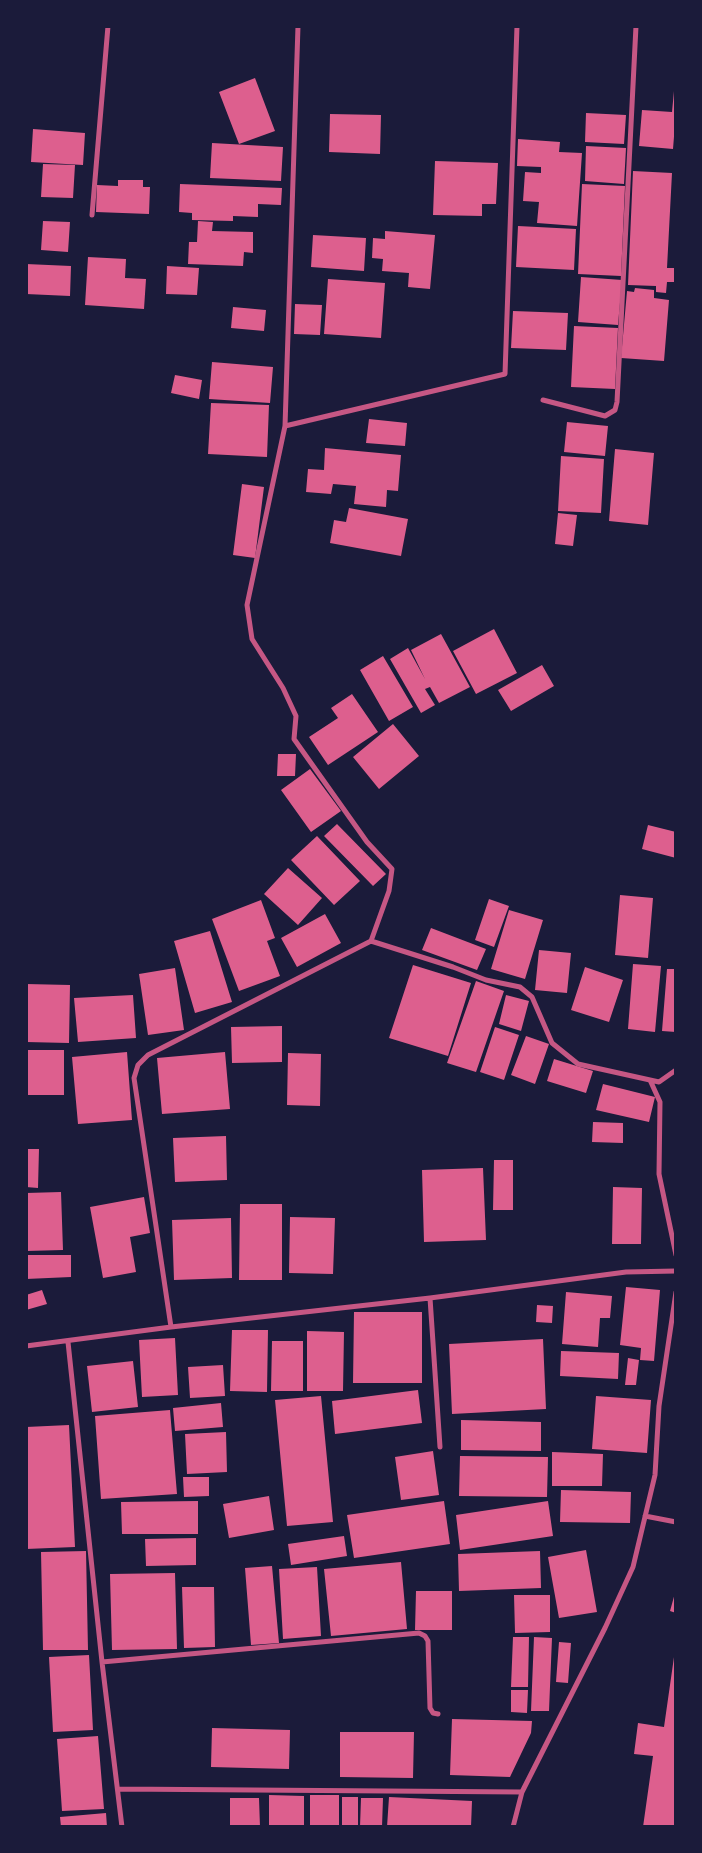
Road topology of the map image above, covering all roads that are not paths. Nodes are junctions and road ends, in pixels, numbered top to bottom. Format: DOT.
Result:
graph roads {
  1 [pos="108,26"];
  2 [pos="298,26"];
  3 [pos="516,26"];
  4 [pos="636,26"];
  5 [pos="92,215"];
  6 [pos="543,400"];
  7 [pos="285,426"];
  8 [pos="371,941"];
  9 [pos="676,1070"];
  10 [pos="650,1080"];
  11 [pos="676,1255"];
  12 [pos="676,1271"];
  13 [pos="676,1292"];
  14 [pos="430,1298"];
  15 [pos="171,1327"];
  16 [pos="68,1342"];
  17 [pos="26,1346"];
  18 [pos="440,1447"];
  19 [pos="645,1516"];
  20 [pos="676,1522"];
  21 [pos="102,1662"];
  22 [pos="438,1714"];
  23 [pos="118,1789"];
  24 [pos="522,1792"];
  25 [pos="122,1827"];
  26 [pos="513,1827"];
  1 -- 5 [label="street"];
  2 -- 7 [label="street"];
  3 -- 7 [label="street"];
  4 -- 6 [label="street"];
  7 -- 8 [label="street"];
  8 -- 10 [label="street"];
  8 -- 15 [label="street"];
  9 -- 10 [label="street"];
  10 -- 11 [label="street"];
  12 -- 14 [label="street"];
  13 -- 19 [label="street"];
  14 -- 15 [label="street"];
  14 -- 18 [label="street"];
  15 -- 16 [label="street"];
  16 -- 17 [label="street"];
  16 -- 21 [label="street"];
  19 -- 20 [label="street"];
  19 -- 24 [label="street"];
  21 -- 22 [label="street"];
  21 -- 23 [label="street"];
  23 -- 24 [label="street"];
  23 -- 25 [label="street"];
  24 -- 26 [label="street"];
}
